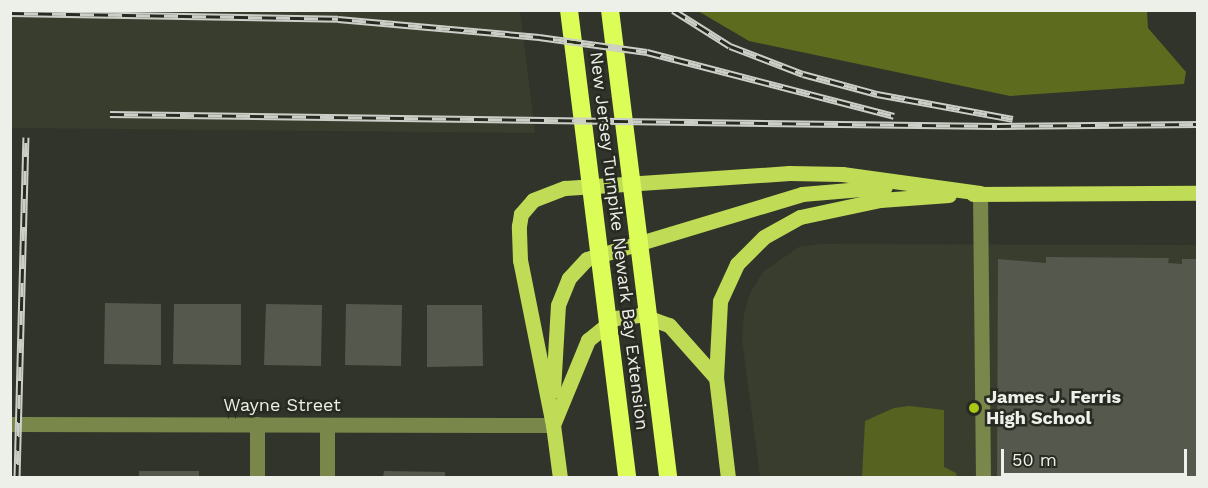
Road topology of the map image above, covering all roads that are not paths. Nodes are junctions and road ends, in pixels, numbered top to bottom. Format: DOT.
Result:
graph roads {
  1 [pos="569,10"];
  2 [pos="610,10"];
  3 [pos="924,185"];
  4 [pos="980,193"];
  5 [pos="1197,193"];
  6 [pos="716,378"];
  7 [pos="10,424"];
  8 [pos="257,424"];
  9 [pos="327,425"];
  10 [pos="554,425"];
  11 [pos="256,477"];
  12 [pos="327,477"];
  13 [pos="560,477"];
  14 [pos="627,477"];
  15 [pos="668,477"];
  16 [pos="728,477"];
  17 [pos="983,477"];
  1 -- 14 [label="highway, New Jersey Turnpike Newark Bay Extension"];
  2 -- 15 [label="highway, New Jersey Turnpike Newark Bay Extension"];
  3 -- 4 [label="main road"];
  3 -- 10 [label="main road"];
  3 -- 10 [label="main road"];
  4 -- 5 [label="main road"];
  4 -- 6 [label="main road"];
  4 -- 17 [label="street"];
  6 -- 10 [label="main road"];
  6 -- 16 [label="main road"];
  7 -- 8 [label="street, Wayne Street"];
  8 -- 9 [label="street, Wayne Street"];
  8 -- 11 [label="street"];
  9 -- 10 [label="street, Wayne Street"];
  9 -- 12 [label="street"];
  10 -- 13 [label="main road"];
}
